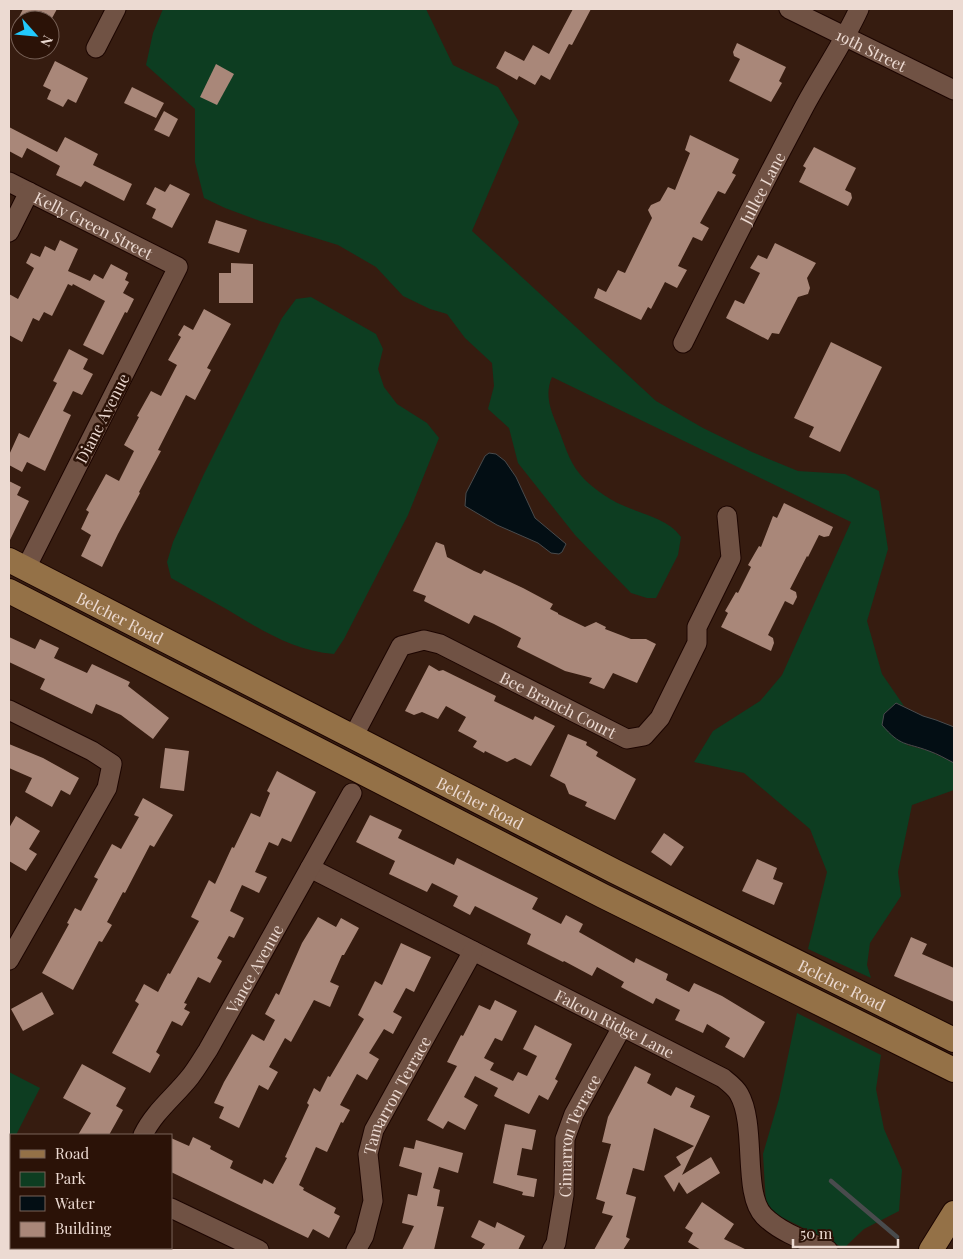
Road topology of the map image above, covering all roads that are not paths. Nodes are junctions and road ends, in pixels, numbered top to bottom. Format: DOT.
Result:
graph roads {
  1 [pos="116,9"];
  2 [pos="789,9"];
  3 [pos="859,9"];
  4 [pos="847,36"];
  5 [pos="96,48"];
  6 [pos="954,90"];
  7 [pos="9,182"];
  8 [pos="29,192"];
  9 [pos="9,232"];
  10 [pos="178,267"];
  11 [pos="683,343"];
  12 [pos="728,516"];
  13 [pos="17,564"];
  14 [pos="9,590"];
  15 [pos="9,710"];
  16 [pos="354,737"];
  17 [pos="352,793"];
  18 [pos="310,868"];
  19 [pos="473,951"];
  20 [pos="9,960"];
  21 [pos="622,1027"];
  22 [pos="954,1040"];
  23 [pos="954,1070"];
  24 [pos="143,1134"];
  25 [pos="172,1208"];
  26 [pos="954,1213"];
  27 [pos="259,1250"];
  28 [pos="356,1250"];
  29 [pos="552,1250"];
  30 [pos="828,1250"];
  31 [pos="931,1250"];
  1 -- 5 [label="street"];
  2 -- 4 [label="street, 19th Street"];
  3 -- 4 [label="street, Jullee Lane"];
  4 -- 6 [label="street, 19th Street"];
  4 -- 11 [label="street, Jullee Lane"];
  7 -- 8 [label="street, Kelly Green Street"];
  8 -- 9 [label="street"];
  8 -- 10 [label="street, Kelly Green Street"];
  10 -- 13 [label="street, Diane Avenue"];
  12 -- 16 [label="street, Bee Branch Court"];
  13 -- 16 [label="main road, Belcher Road"];
  14 -- 23 [label="main road, Belcher Road"];
  15 -- 20 [label="street"];
  16 -- 22 [label="main road, Belcher Road"];
  17 -- 18 [label="street, Vance Avenue"];
  18 -- 19 [label="street, Falcon Ridge Lane"];
  18 -- 24 [label="street, Vance Avenue"];
  19 -- 21 [label="street, Falcon Ridge Lane"];
  19 -- 28 [label="street, Tamarron Terrace"];
  21 -- 29 [label="street, Cimarron Terrace"];
  21 -- 30 [label="street, Falcon Ridge Lane"];
  25 -- 27 [label="street"];
  26 -- 31 [label="main road"];
}
